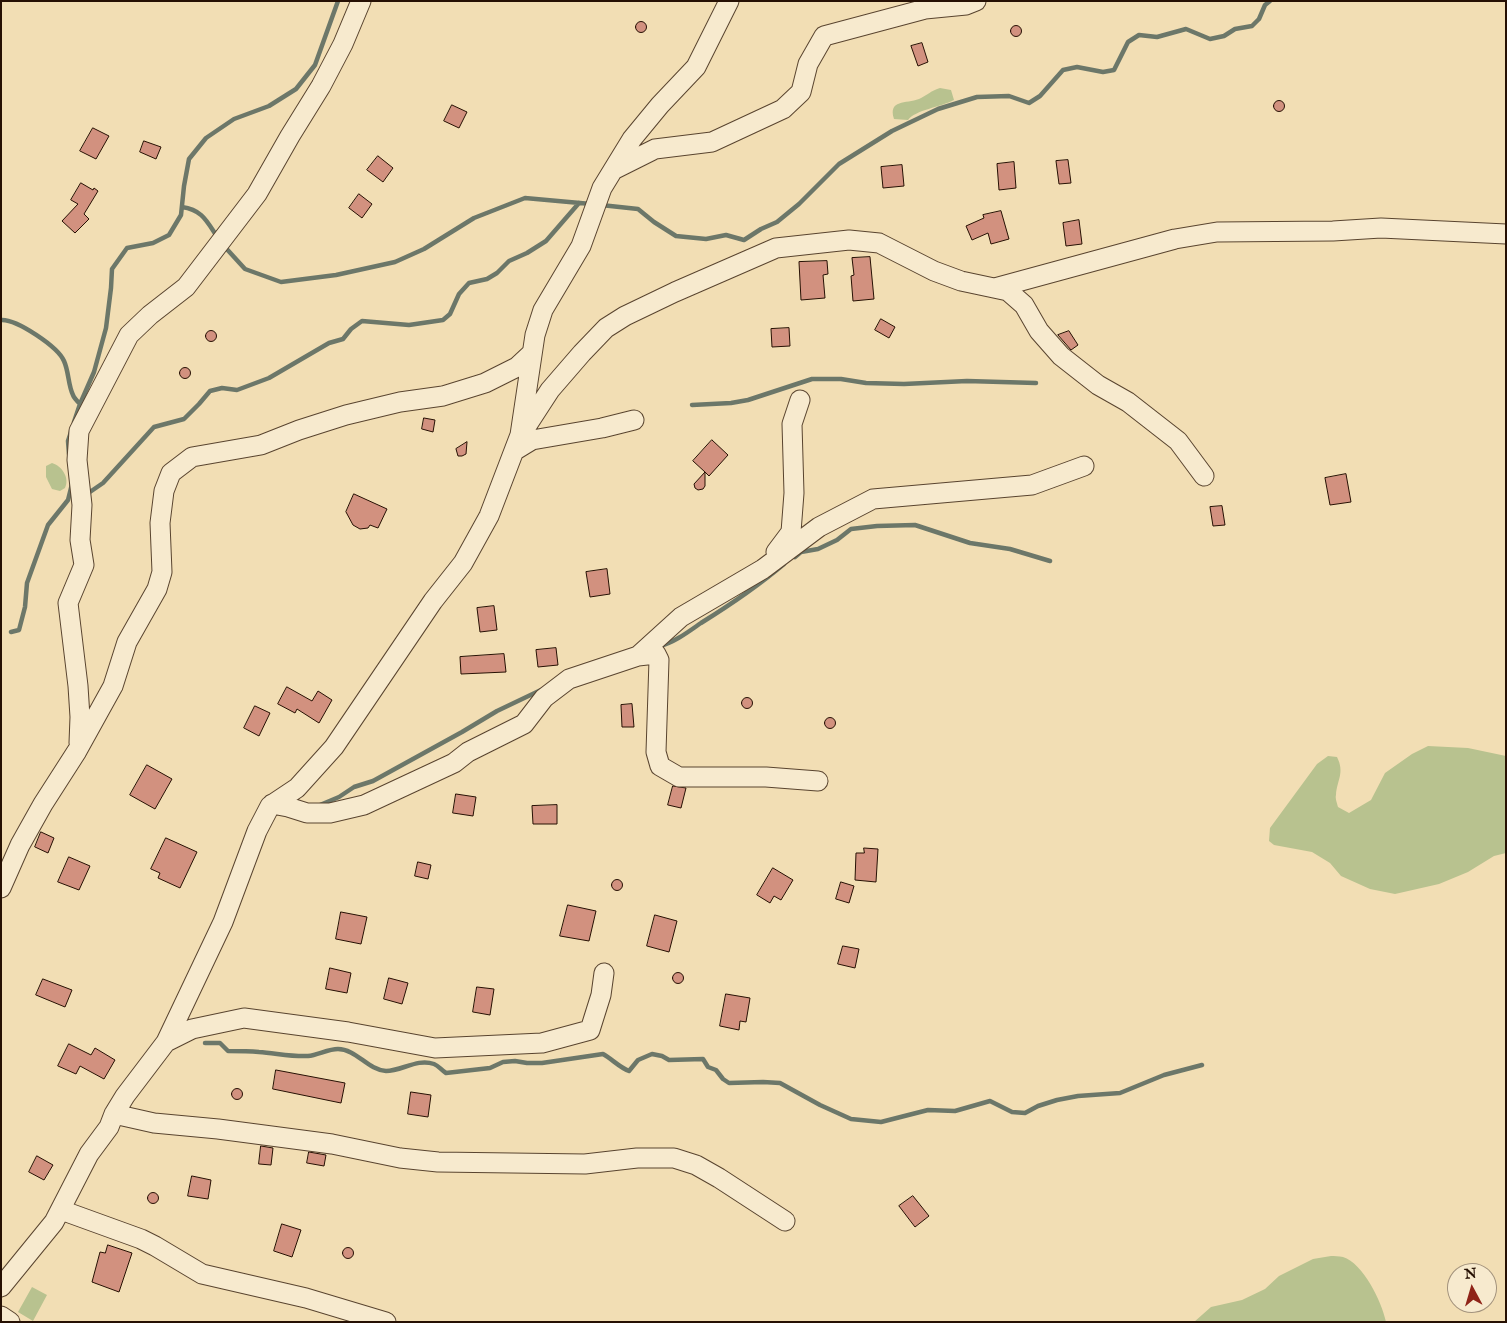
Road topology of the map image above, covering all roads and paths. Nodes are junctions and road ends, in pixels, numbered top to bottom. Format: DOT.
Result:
graph roads {
  1 [pos="361,1"];
  2 [pos="729,1"];
  3 [pos="976,1"];
  4 [pos="613,170"];
  5 [pos="1506,234"];
  6 [pos="995,288"];
  7 [pos="532,353"];
  8 [pos="800,400"];
  9 [pos="634,420"];
  10 [pos="517,443"];
  11 [pos="1084,466"];
  12 [pos="1204,476"];
  13 [pos="764,569"];
  14 [pos="638,656"];
  15 [pos="79,746"];
  16 [pos="818,780"];
  17 [pos="272,804"];
  18 [pos="2,890"];
  19 [pos="604,973"];
  20 [pos="166,1042"];
  21 [pos="114,1114"];
  22 [pos="61,1210"];
  23 [pos="785,1221"];
  24 [pos="1,1287"];
  25 [pos="1,1316"];
  26 [pos="10,1322"];
  27 [pos="386,1322"];
  1 -- 15 [label="street"];
  2 -- 4 [label="street"];
  3 -- 4 [label="street"];
  4 -- 7 [label="street"];
  5 -- 6 [label="street"];
  6 -- 10 [label="street"];
  6 -- 12 [label="street"];
  7 -- 10 [label="street"];
  7 -- 15 [label="street"];
  8 -- 13 [label="street"];
  9 -- 10 [label="street"];
  10 -- 17 [label="street"];
  11 -- 13 [label="street"];
  13 -- 14 [label="street"];
  14 -- 16 [label="street"];
  14 -- 17 [label="street"];
  15 -- 18 [label="street"];
  17 -- 20 [label="street"];
  19 -- 20 [label="street"];
  20 -- 21 [label="street"];
  21 -- 22 [label="street"];
  21 -- 23 [label="street"];
  22 -- 24 [label="street"];
  22 -- 27 [label="street"];
  25 -- 26 [label="street"];
}
